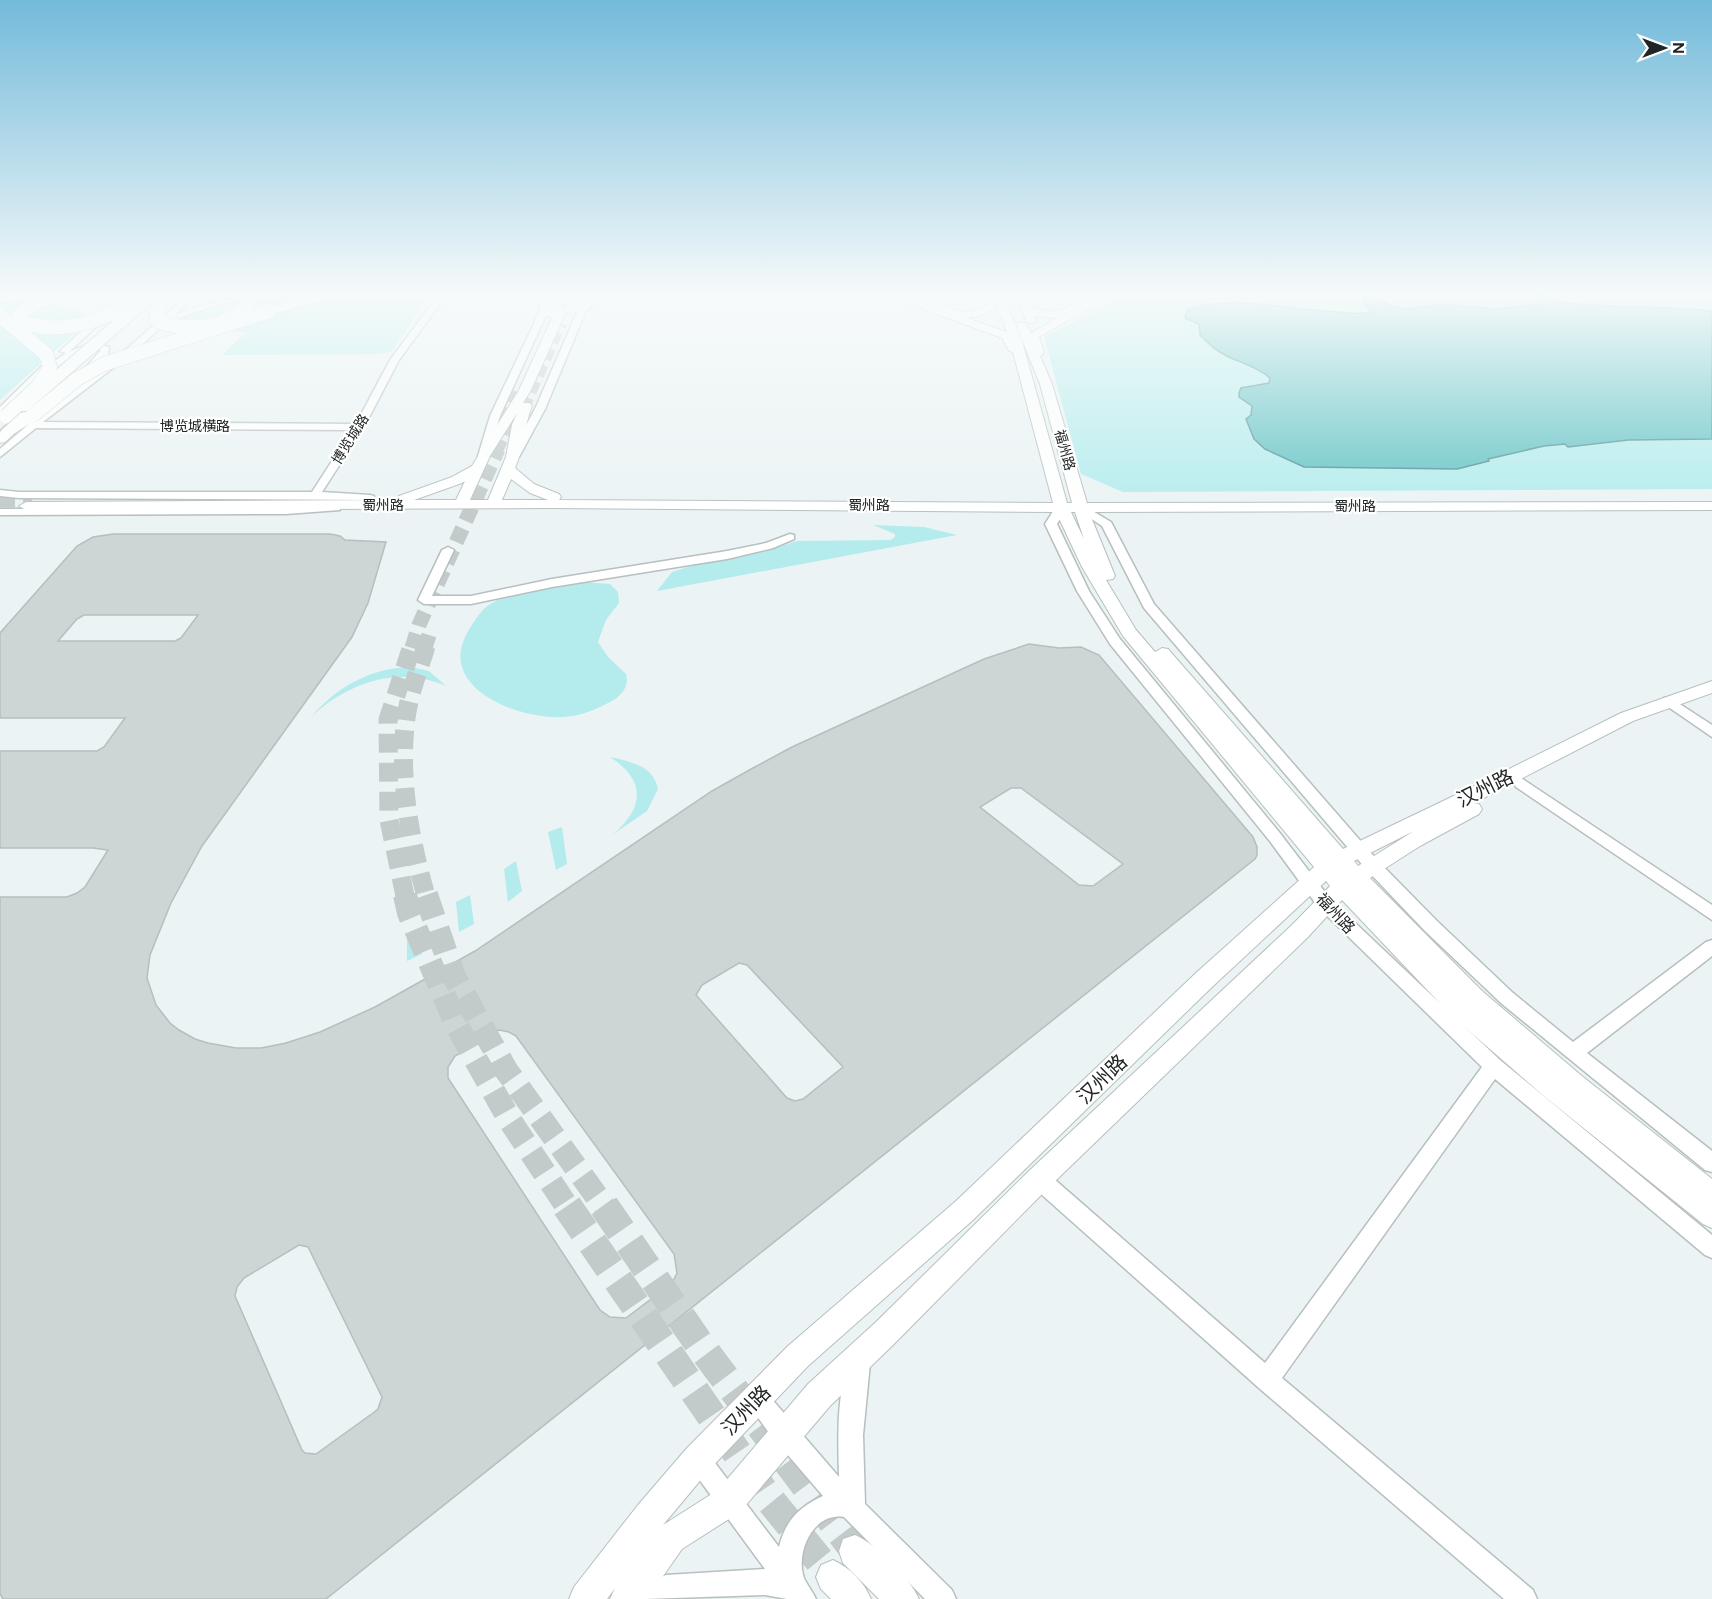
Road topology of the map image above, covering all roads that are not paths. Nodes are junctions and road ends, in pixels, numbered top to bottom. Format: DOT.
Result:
graph roads {
  1 [pos="50,368"];
  2 [pos="52,368"];
  3 [pos="57,368"];
  4 [pos="71,368"];
  5 [pos="76,368"];
  6 [pos="92,368"];
  7 [pos="98,368"];
  8 [pos="109,368"];
  9 [pos="391,368"];
  10 [pos="518,368"];
  11 [pos="525,368"];
  12 [pos="536,368"];
  13 [pos="544,368"];
  14 [pos="550,368"];
  15 [pos="558,368"];
  16 [pos="1021,368"];
  17 [pos="1023,368"];
  18 [pos="1039,368"];
  19 [pos="1042,368"];
  20 [pos="1026,380"];
  21 [pos="1046,384"];
  22 [pos="516,388"];
  23 [pos="541,388"];
  24 [pos="54,407"];
  25 [pos="11,422"];
  26 [pos="359,427"];
  27 [pos="0,454"];
  28 [pos="481,462"];
  29 [pos="511,462"];
  30 [pos="0,493"];
  31 [pos="315,495"];
  32 [pos="554,497"];
  33 [pos="403,500"];
  34 [pos="1712,500"];
  35 [pos="494,501"];
  36 [pos="369,502"];
  37 [pos="462,502"];
  38 [pos="1070,503"];
  39 [pos="25,504"];
  40 [pos="1712,506"];
  41 [pos="0,512"];
  42 [pos="790,537"];
  43 [pos="448,550"];
  44 [pos="1712,687"];
  45 [pos="1712,698"];
  46 [pos="1675,705"];
  47 [pos="1712,732"];
  48 [pos="1521,783"];
  49 [pos="1344,869"];
  50 [pos="1325,904"];
  51 [pos="1712,914"];
  52 [pos="1712,947"];
  53 [pos="1573,1053"];
  54 [pos="1493,1066"];
  55 [pos="1712,1162"];
  56 [pos="1039,1179"];
  57 [pos="1712,1195"];
  58 [pos="1712,1215"];
  59 [pos="1712,1248"];
  60 [pos="861,1355"];
  61 [pos="1267,1380"];
  62 [pos="756,1398"];
  63 [pos="784,1436"];
  64 [pos="698,1459"];
  65 [pos="729,1501"];
  66 [pos="853,1507"];
  67 [pos="855,1551"];
  68 [pos="798,1593"];
  69 [pos="585,1599"];
  70 [pos="627,1599"];
  71 [pos="657,1599"];
  72 [pos="902,1599"];
  73 [pos="943,1599"];
  74 [pos="1524,1599"];
  1 -- 25 [label="highway, bridge"];
  2 -- 25 [label="street"];
  3 -- 25 [label="street"];
  4 -- 25 [label="main road, bridge"];
  5 -- 25 [label="main road"];
  6 -- 24 [label="street"];
  7 -- 25 [label="highway, bridge"];
  8 -- 24 [label="street"];
  9 -- 26 [label="street, 博览城路"];
  10 -- 28 [label="street"];
  11 -- 22 [label="main road"];
  12 -- 28 [label="main road"];
  13 -- 29 [label="main road"];
  14 -- 23 [label="main road"];
  15 -- 29 [label="street"];
  16 -- 20 [label="main road"];
  17 -- 20 [label="main road, 福州路"];
  18 -- 21 [label="main road, 福州路"];
  19 -- 21 [label="main road"];
  20 -- 38 [label="main road, 福州路"];
  21 -- 38 [label="main road, 福州路"];
  24 -- 25 [label="street"];
  25 -- 26 [label="street, 博览城横路"];
  25 -- 27 [label="street"];
  26 -- 31 [label="street, 博览城路"];
  28 -- 33 [label="main road"];
  28 -- 37 [label="main road"];
  29 -- 32 [label="main road"];
  29 -- 35 [label="main road"];
  30 -- 39 [label="street"];
  31 -- 36 [label="street"];
  31 -- 39 [label="street"];
  32 -- 35 [label="main road, 蜀州路"];
  32 -- 38 [label="main road, 蜀州路"];
  33 -- 36 [label="main road, 蜀州路"];
  33 -- 37 [label="main road, 蜀州路"];
  34 -- 38 [label="main road, 蜀州路"];
  35 -- 37 [label="main road, 蜀州路"];
  35 -- 38 [label="main road, 蜀州路"];
  36 -- 37 [label="main road, 蜀州路"];
  36 -- 39 [label="main road, 蜀州路"];
  38 -- 40 [label="main road, 蜀州路"];
  38 -- 49 [label="street, 福州路"];
  38 -- 49 [label="main road, 福州路"];
  39 -- 41 [label="street"];
  42 -- 43 [label="street"];
  44 -- 46 [label="main road, 汉州路"];
  45 -- 46 [label="main road, 汉州路"];
  46 -- 47 [label="street"];
  46 -- 48 [label="main road, 汉州路"];
  46 -- 49 [label="main road, 汉州路"];
  48 -- 49 [label="main road, 汉州路"];
  48 -- 51 [label="street"];
  49 -- 50 [label="main road, 汉州路"];
  49 -- 53 [label="street, 福州路"];
  49 -- 57 [label="main road, 福州路"];
  49 -- 58 [label="main road, 福州路"];
  49 -- 62 [label="main road, 汉州路"];
  50 -- 54 [label="street, 福州路"];
  50 -- 56 [label="main road, 汉州路"];
  52 -- 53 [label="street"];
  53 -- 55 [label="street, 福州路"];
  54 -- 59 [label="street, 福州路"];
  54 -- 61 [label="street"];
  56 -- 60 [label="main road, 汉州路"];
  56 -- 61 [label="street"];
  60 -- 63 [label="main road, 汉州路"];
  60 -- 66 [label="street"];
  61 -- 74 [label="street"];
  62 -- 63 [label="street"];
  62 -- 64 [label="main road, 汉州路"];
  63 -- 65 [label="main road, 汉州路"];
  63 -- 66 [label="street"];
  64 -- 65 [label="street"];
  64 -- 69 [label="main road, 汉州路"];
  65 -- 68 [label="street"];
  65 -- 70 [label="main road, 汉州路"];
  66 -- 68 [label="street"];
  66 -- 73 [label="street"];
  67 -- 72 [label="main road"];
  68 -- 71 [label="street"];
}
